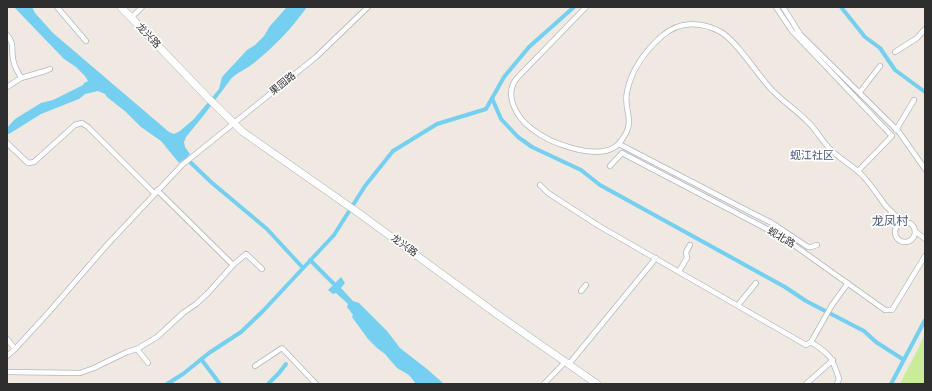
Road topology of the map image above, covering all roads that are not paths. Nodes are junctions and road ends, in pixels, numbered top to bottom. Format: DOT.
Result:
graph roads {
  1 [pos="57,7"];
  2 [pos="121,7"];
  3 [pos="142,7"];
  4 [pos="368,7"];
  5 [pos="586,7"];
  6 [pos="776,7"];
  7 [pos="783,7"];
  8 [pos="131,18"];
  9 [pos="925,29"];
  10 [pos="7,36"];
  11 [pos="86,41"];
  12 [pos="896,52"];
  13 [pos="880,66"];
  14 [pos="50,69"];
  15 [pos="21,78"];
  16 [pos="7,87"];
  17 [pos="860,92"];
  18 [pos="914,100"];
  19 [pos="234,124"];
  20 [pos="896,130"];
  21 [pos="7,143"];
  22 [pos="618,144"];
  23 [pos="610,166"];
  24 [pos="925,169"];
  25 [pos="858,171"];
  26 [pos="540,186"];
  27 [pos="156,192"];
  28 [pos="901,223"];
  29 [pos="915,231"];
  30 [pos="925,239"];
  31 [pos="690,245"];
  32 [pos="817,245"];
  33 [pos="925,256"];
  34 [pos="656,258"];
  35 [pos="233,265"];
  36 [pos="262,269"];
  37 [pos="678,271"];
  38 [pos="756,283"];
  39 [pos="848,283"];
  40 [pos="586,285"];
  41 [pos="581,291"];
  42 [pos="738,305"];
  43 [pos="7,339"];
  44 [pos="811,342"];
  45 [pos="15,349"];
  46 [pos="137,349"];
  47 [pos="7,356"];
  48 [pos="833,360"];
  49 [pos="148,363"];
  50 [pos="567,363"];
  51 [pos="255,366"];
  52 [pos="7,372"];
  53 [pos="316,384"];
  54 [pos="544,384"];
  55 [pos="596,384"];
  56 [pos="806,384"];
  57 [pos="837,384"];
  1 -- 11 [label="street"];
  2 -- 8 [label="street, 龙兴路"];
  3 -- 8 [label="street"];
  4 -- 19 [label="street, 果园路"];
  5 -- 22 [label="street"];
  6 -- 25 [label="street"];
  7 -- 17 [label="street"];
  8 -- 19 [label="street, 龙兴路"];
  9 -- 12 [label="street"];
  10 -- 15 [label="street"];
  13 -- 17 [label="street"];
  14 -- 15 [label="street"];
  15 -- 16 [label="street"];
  17 -- 20 [label="street"];
  18 -- 20 [label="street"];
  19 -- 27 [label="street, 果园路"];
  19 -- 50 [label="street, 龙兴路"];
  20 -- 24 [label="street"];
  21 -- 27 [label="street"];
  22 -- 25 [label="street"];
  22 -- 32 [label="street"];
  23 -- 39 [label="street, 蚬北路"];
  25 -- 28 [label="street"];
  26 -- 34 [label="street"];
  27 -- 35 [label="street"];
  27 -- 45 [label="street, 果园路"];
  28 -- 29 [label="street"];
  28 -- 29 [label="street"];
  29 -- 30 [label="street"];
  31 -- 37 [label="street"];
  33 -- 39 [label="street, 蚬北路"];
  34 -- 37 [label="street"];
  34 -- 50 [label="street"];
  35 -- 36 [label="street"];
  35 -- 46 [label="street"];
  37 -- 42 [label="street"];
  38 -- 42 [label="street"];
  39 -- 44 [label="street"];
  40 -- 41 [label="street"];
  42 -- 44 [label="street"];
  43 -- 45 [label="street"];
  44 -- 48 [label="street"];
  45 -- 47 [label="street, 果园路"];
  46 -- 49 [label="street"];
  46 -- 52 [label="street"];
  48 -- 56 [label="street"];
  48 -- 57 [label="street"];
  50 -- 54 [label="street"];
  50 -- 55 [label="street, 龙兴路"];
  51 -- 53 [label="street"];
}
